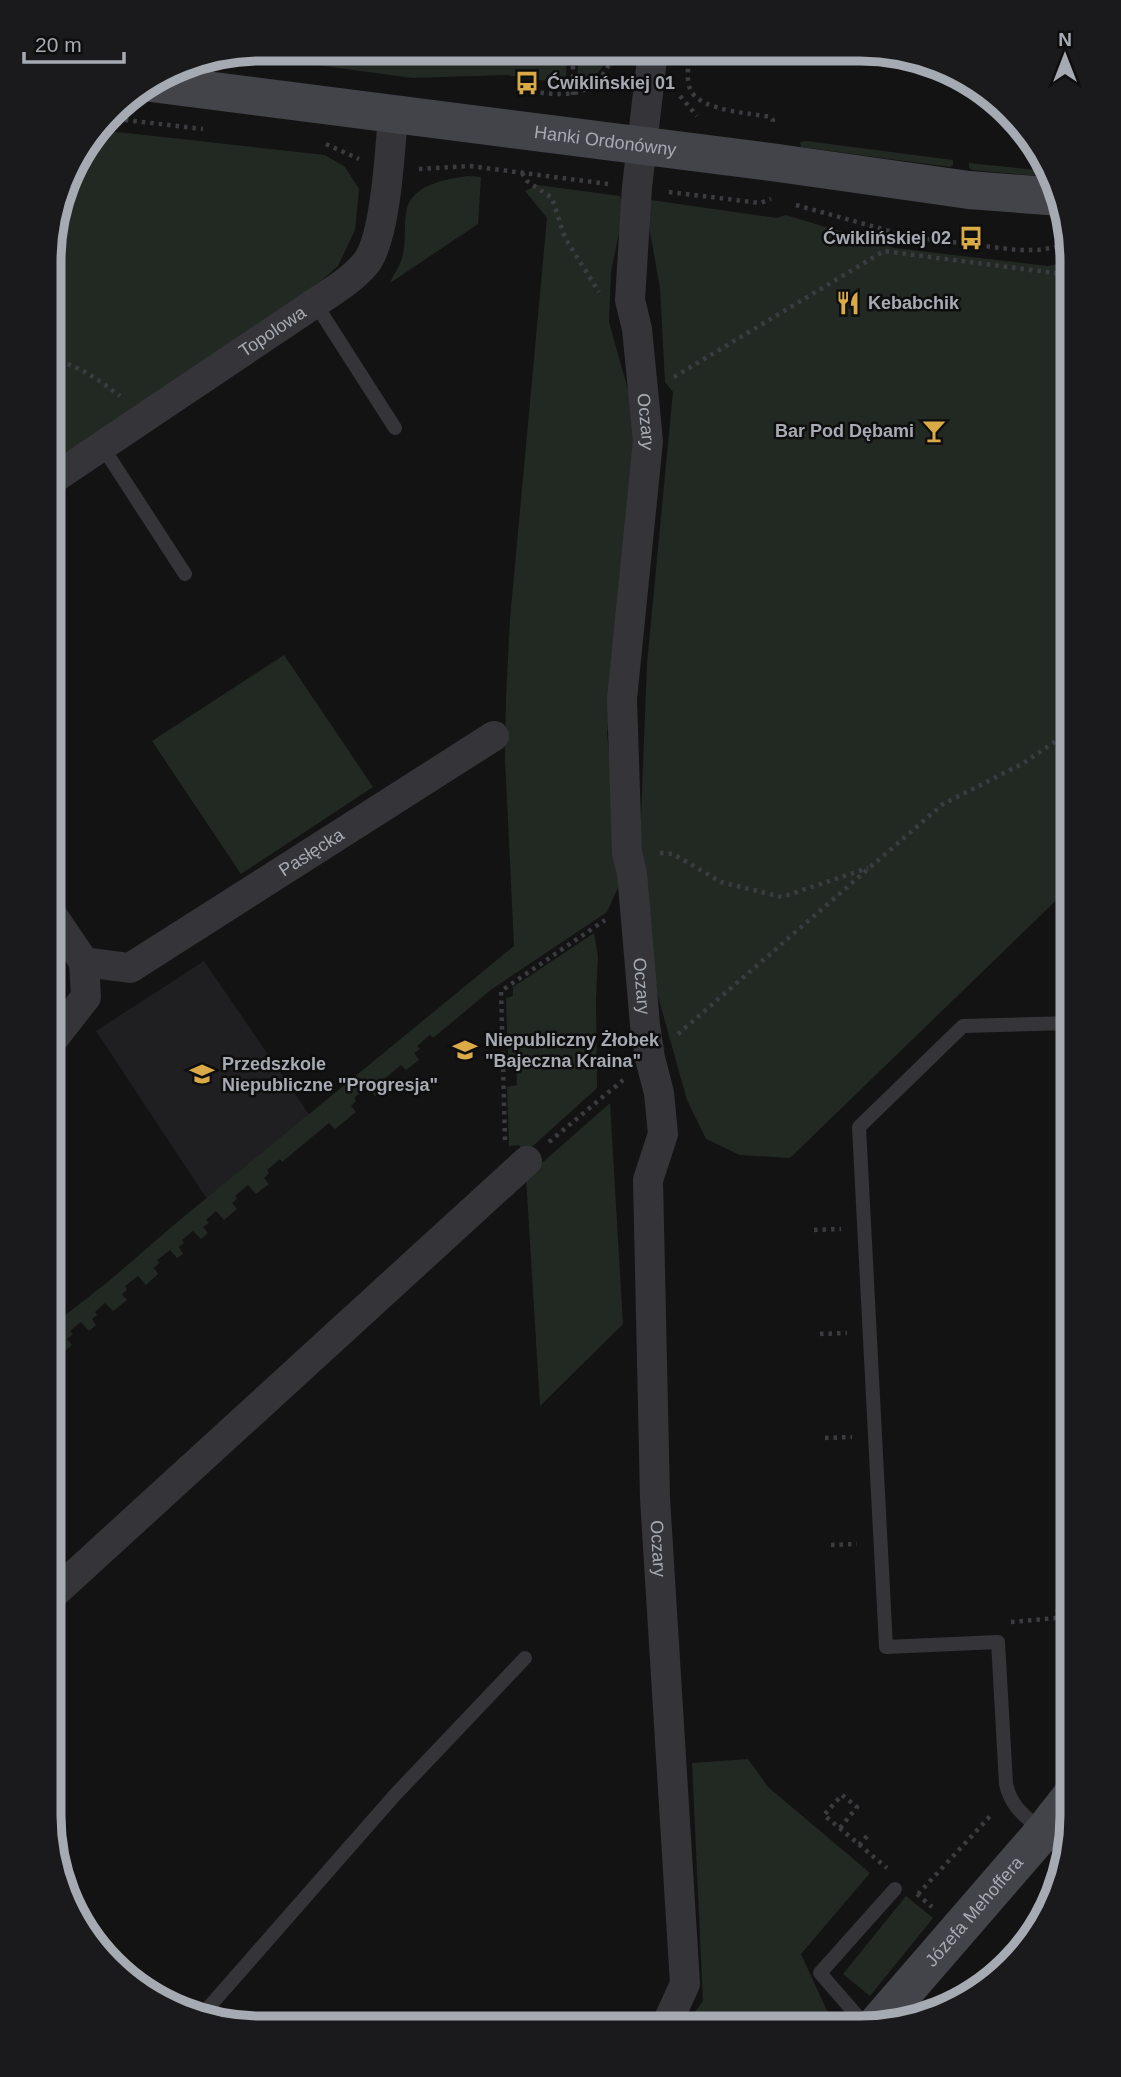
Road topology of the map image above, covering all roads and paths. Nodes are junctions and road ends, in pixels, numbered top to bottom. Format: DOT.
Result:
graph roads {
  1 [pos="573,61"];
  2 [pos="610,61"];
  3 [pos="652,61"];
  4 [pos="167,85"];
  5 [pos="677,89"];
  6 [pos="393,115"];
  7 [pos="708,118"];
  8 [pos="120,120"];
  9 [pos="216,131"];
  10 [pos="324,143"];
  11 [pos="641,147"];
  12 [pos="368,163"];
  13 [pos="407,170"];
  14 [pos="522,172"];
  15 [pos="637,187"];
  16 [pos="1049,196"];
  17 [pos="773,198"];
  18 [pos="786,202"];
  19 [pos="1059,247"];
  20 [pos="1060,273"];
  21 [pos="315,303"];
  22 [pos="637,329"];
  23 [pos="61,362"];
  24 [pos="644,396"];
  25 [pos="145,416"];
  26 [pos="395,428"];
  27 [pos="102,446"];
  28 [pos="61,474"];
  29 [pos="185,574"];
  30 [pos="494,736"];
  31 [pos="1060,738"];
  32 [pos="629,863"];
  33 [pos="872,866"];
  34 [pos="61,928"];
  35 [pos="84,962"];
  36 [pos="130,968"];
  37 [pos="86,997"];
  38 [pos="1060,1023"];
  39 [pos="61,1029"];
  40 [pos="650,1058"];
  41 [pos="517,1170"];
  42 [pos="61,1587"];
  43 [pos="1059,1605"];
  44 [pos="999,1642"];
  45 [pos="525,1658"];
  46 [pos="1006,1783"];
  47 [pos="1059,1811"];
  48 [pos="840,1828"];
  49 [pos="1042,1832"];
  50 [pos="869,1834"];
  51 [pos="859,1845"];
  52 [pos="888,1870"];
  53 [pos="901,1888"];
  54 [pos="918,1895"];
  55 [pos="940,1914"];
  56 [pos="208,2009"];
  57 [pos="885,2014"];
  58 [pos="670,2016"];
  59 [pos="857,2016"];
  1 -- 2 [label="path"];
  3 -- 11 [label="street, Oczary"];
  4 -- 6 [label="street, Hanki Ordonówny"];
  5 -- 7 [label="path"];
  6 -- 11 [label="street, Hanki Ordonówny"];
  6 -- 21 [label="street, Topolowa"];
  8 -- 9 [label="path"];
  10 -- 12 [label="path"];
  11 -- 15 [label="street, Oczary"];
  11 -- 16 [label="street, Hanki Ordonówny"];
  13 -- 14 [label="path"];
  14 -- 15 [label="path"];
  14 -- 22 [label="path"];
  15 -- 17 [label="path"];
  15 -- 22 [label="street, Oczary"];
  18 -- 19 [label="path"];
  20 -- 24 [label="path"];
  21 -- 25 [label="street, Topolowa"];
  21 -- 26 [label="lane"];
  22 -- 24 [label="street, Oczary"];
  23 -- 25 [label="path"];
  24 -- 32 [label="street, Oczary"];
  25 -- 27 [label="street, Topolowa"];
  27 -- 28 [label="street, Topolowa"];
  27 -- 29 [label="lane"];
  30 -- 36 [label="street, Pasłęcka"];
  31 -- 33 [label="path"];
  32 -- 33 [label="path"];
  32 -- 40 [label="street, Oczary"];
  32 -- 41 [label="path"];
  33 -- 40 [label="path"];
  34 -- 35 [label="street"];
  35 -- 36 [label="street"];
  35 -- 37 [label="street"];
  36 -- 37 [label="street, Pasłęcka"];
  37 -- 39 [label="street, Pasłęcka"];
  38 -- 44 [label="lane"];
  40 -- 41 [label="path"];
  40 -- 58 [label="street, Oczary"];
  41 -- 42 [label="street"];
  43 -- 44 [label="path"];
  44 -- 46 [label="lane"];
  45 -- 56 [label="lane"];
  46 -- 49 [label="lane"];
  46 -- 54 [label="path"];
  47 -- 49 [label="street, Józefa Mehoffera"];
  48 -- 48 [label="path"];
  48 -- 51 [label="path"];
  49 -- 57 [label="street, Józefa Mehoffera"];
  50 -- 51 [label="path"];
  51 -- 52 [label="path"];
  53 -- 54 [label="path"];
  53 -- 59 [label="lane"];
  54 -- 55 [label="path"];
}
